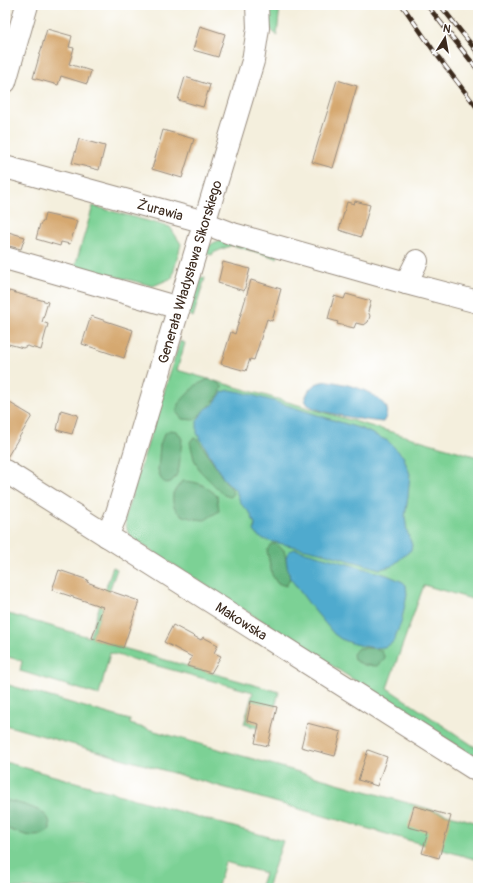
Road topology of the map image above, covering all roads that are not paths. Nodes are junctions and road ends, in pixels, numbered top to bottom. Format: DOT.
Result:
graph roads {
  1 [pos="27,5"];
  2 [pos="257,5"];
  3 [pos="5,82"];
  4 [pos="5,167"];
  5 [pos="205,223"];
  6 [pos="5,258"];
  7 [pos="418,261"];
  8 [pos="406,283"];
  9 [pos="478,302"];
  10 [pos="179,308"];
  11 [pos="5,471"];
  12 [pos="107,536"];
  13 [pos="478,771"];
  1 -- 3 [label="street"];
  2 -- 5 [label="street, Generała Władysława Sikorskiego"];
  4 -- 5 [label="street, Żurawia"];
  5 -- 8 [label="street, Żurawia"];
  5 -- 10 [label="street, Generała Władysława Sikorskiego"];
  6 -- 10 [label="street"];
  7 -- 8 [label="street"];
  8 -- 9 [label="street, Żurawia"];
  10 -- 12 [label="street, Generała Władysława Sikorskiego"];
  11 -- 12 [label="street, Makowska"];
  12 -- 13 [label="street, Makowska"];
}
